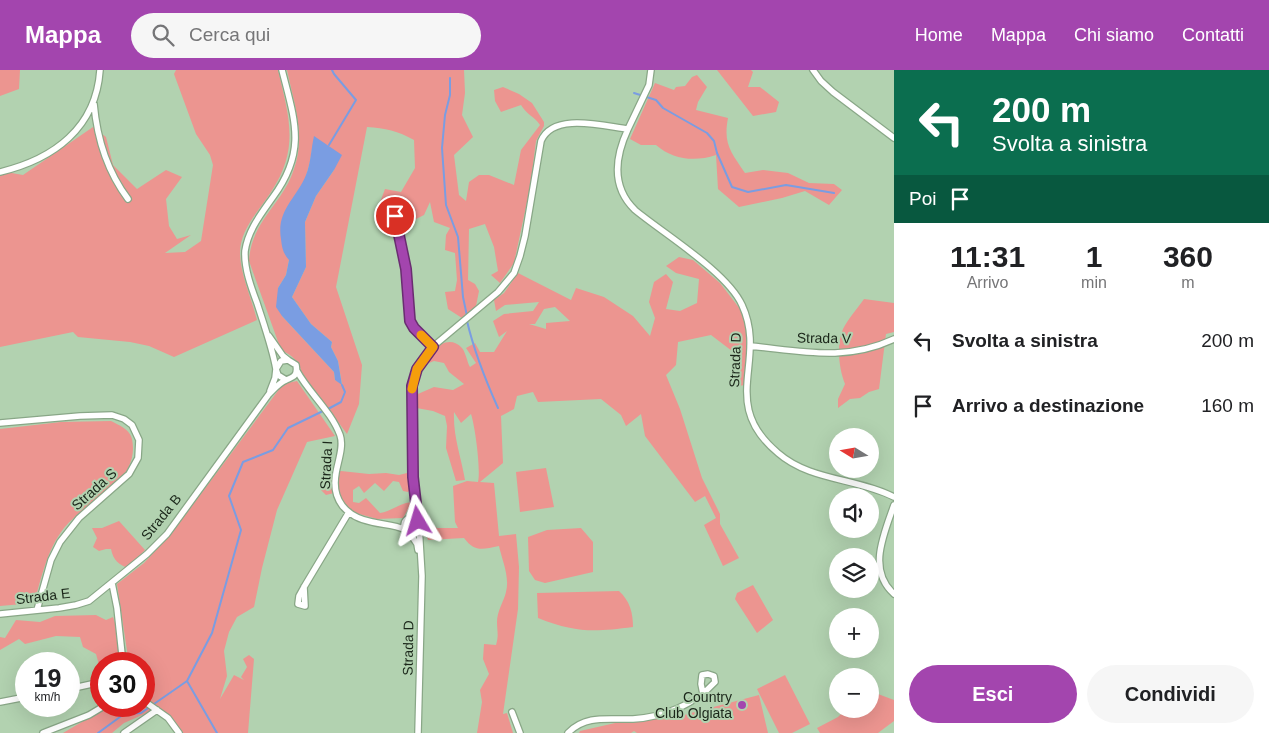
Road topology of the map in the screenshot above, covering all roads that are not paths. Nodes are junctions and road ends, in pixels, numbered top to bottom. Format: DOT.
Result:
graph roads {
  1 [pos="100,70"];
  2 [pos="282,70"];
  3 [pos="651,70"];
  4 [pos="813,70"];
  5 [pos="93,102"];
  6 [pos="628,128"];
  7 [pos="894,138"];
  8 [pos="0,172"];
  9 [pos="128,199"];
  10 [pos="395,216"];
  11 [pos="266,330"];
  12 [pos="894,339"];
  13 [pos="750,346"];
  14 [pos="433,347"];
  15 [pos="288,360"];
  16 [pos="276,369"];
  17 [pos="297,371"];
  18 [pos="287,380"];
  19 [pos="304,384"];
  20 [pos="269,394"];
  21 [pos="0,423"];
  22 [pos="415,497"];
  23 [pos="894,497"];
  24 [pos="894,505"];
  25 [pos="349,512"];
  26 [pos="408,518"];
  27 [pos="418,523"];
  28 [pos="388,524"];
  29 [pos="407,531"];
  30 [pos="421,564"];
  31 [pos="112,583"];
  32 [pos="304,587"];
  33 [pos="894,594"];
  34 [pos="37,610"];
  35 [pos="0,614"];
  36 [pos="122,652"];
  37 [pos="703,694"];
  38 [pos="15,699"];
  39 [pos="0,702"];
  40 [pos="155,709"];
  41 [pos="512,712"];
  42 [pos="90,715"];
  43 [pos="139,717"];
  44 [pos="43,733"];
  45 [pos="124,733"];
  46 [pos="180,733"];
  47 [pos="418,733"];
  48 [pos="520,733"];
  49 [pos="568,733"];
  1 -- 5 [label="street"];
  2 -- 11 [label="street, Strada B"];
  3 -- 6 [label="street, Strada D"];
  4 -- 7 [label="street"];
  5 -- 8 [label="street"];
  5 -- 9 [label="street"];
  6 -- 13 [label="street, Strada D"];
  6 -- 14 [label="street, Strada D"];
  10 -- 14 [label="street"];
  11 -- 15 [label="street, Strada B"];
  11 -- 16 [label="street, Strada B"];
  12 -- 13 [label="street, Strada V"];
  13 -- 23 [label="street, Strada D"];
  14 -- 22 [label="street, Strada D"];
  15 -- 16 [label="street"];
  15 -- 17 [label="street"];
  16 -- 18 [label="street"];
  16 -- 20 [label="street, Strada B"];
  17 -- 18 [label="street"];
  17 -- 19 [label="street, Strada I"];
  18 -- 19 [label="street"];
  18 -- 20 [label="street, Strada B"];
  19 -- 25 [label="street, Strada I"];
  20 -- 31 [label="street, Strada B"];
  21 -- 34 [label="street, Strada S"];
  22 -- 26 [label="street, Strada D"];
  22 -- 27 [label="street, Strada D"];
  24 -- 33 [label="street"];
  25 -- 28 [label="street"];
  25 -- 32 [label="street"];
  26 -- 27 [label="street"];
  26 -- 28 [label="street"];
  26 -- 29 [label="street"];
  27 -- 29 [label="street"];
  27 -- 30 [label="street, Strada D"];
  28 -- 29 [label="street"];
  29 -- 30 [label="street, Strada D"];
  30 -- 47 [label="street, Strada D"];
  31 -- 34 [label="street, Strada E"];
  31 -- 36 [label="street"];
  34 -- 35 [label="street, Strada E"];
  37 -- 49 [label="street"];
  38 -- 39 [label="street"];
  40 -- 46 [label="street"];
  41 -- 48 [label="street"];
  42 -- 44 [label="street"];
  43 -- 45 [label="street"];
}
